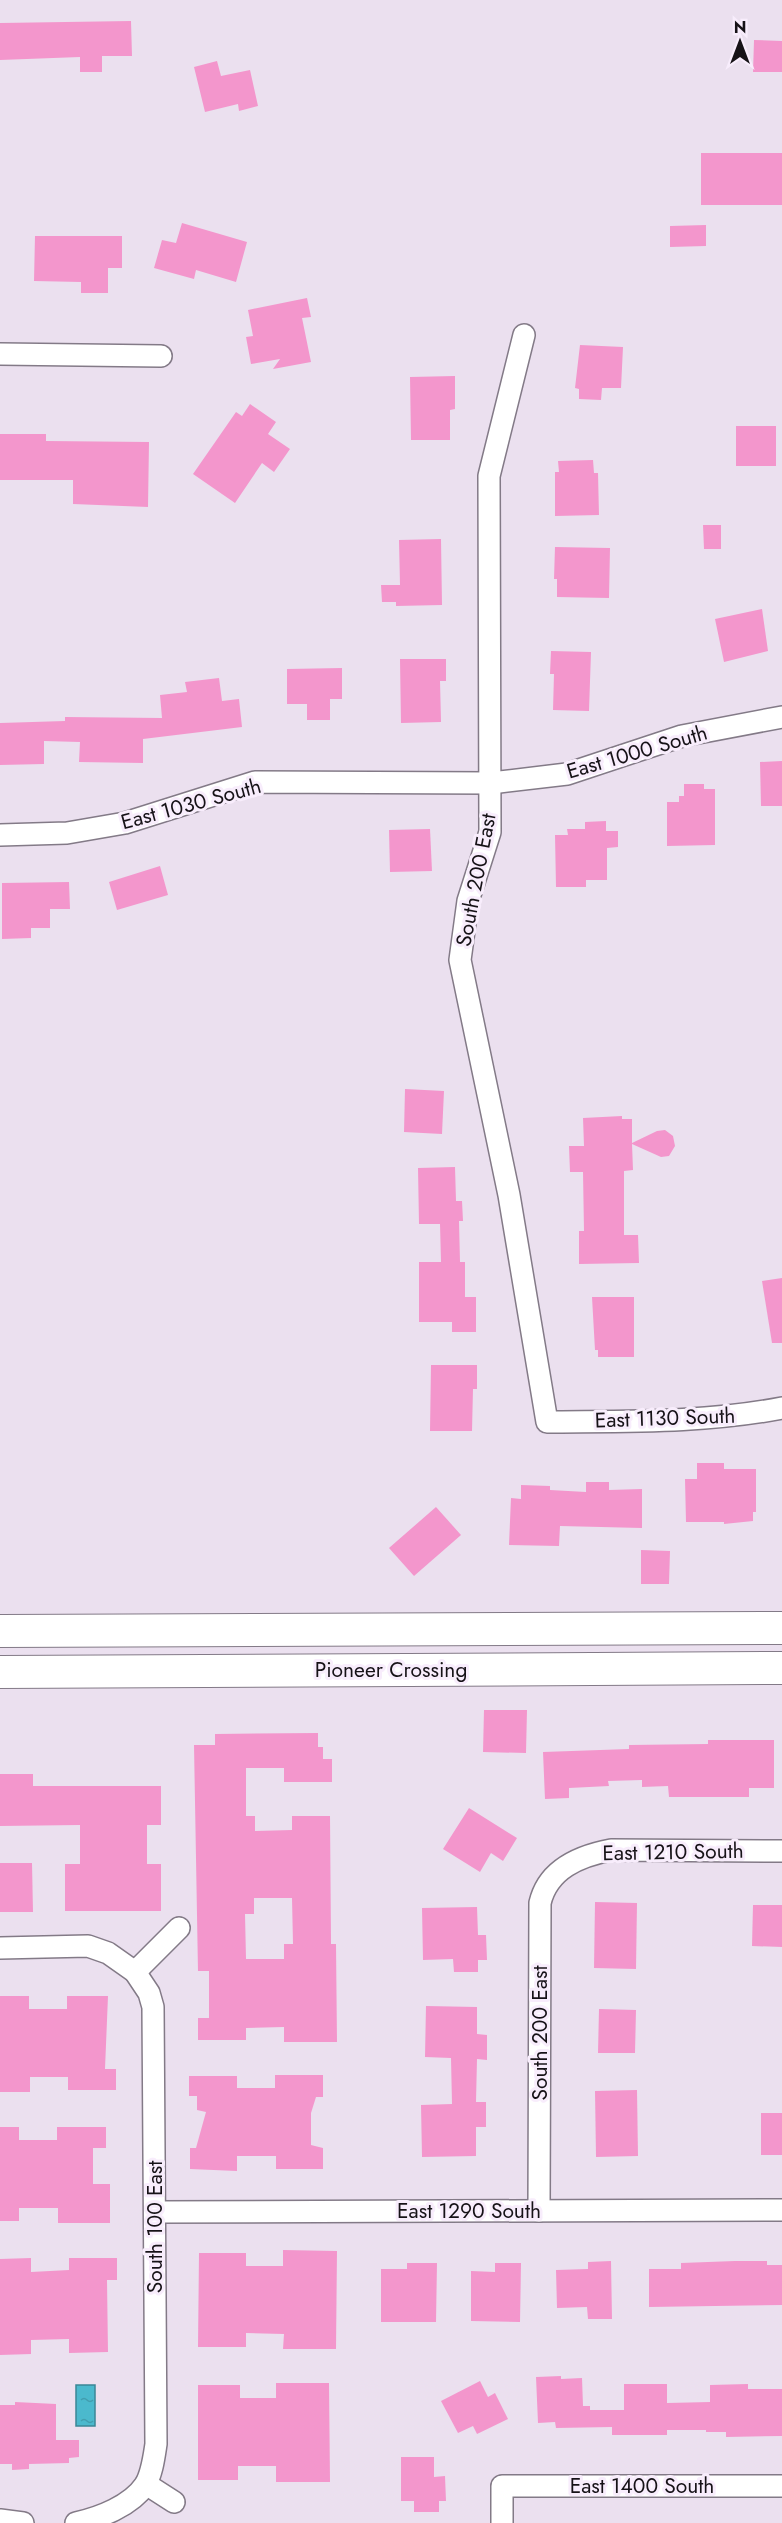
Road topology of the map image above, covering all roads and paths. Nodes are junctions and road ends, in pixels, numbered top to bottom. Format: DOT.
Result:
graph roads {
  1 [pos="524,335"];
  2 [pos="0,354"];
  3 [pos="161,357"];
  4 [pos="782,717"];
  5 [pos="491,783"];
  6 [pos="0,835"];
  7 [pos="782,1408"];
  8 [pos="547,1422"];
  9 [pos="782,1628"];
  10 [pos="0,1631"];
  11 [pos="782,1668"];
  12 [pos="0,1672"];
  13 [pos="782,1851"];
  14 [pos="566,1866"];
  15 [pos="179,1928"];
  16 [pos="0,1948"];
  17 [pos="135,1972"];
  18 [pos="782,2210"];
  19 [pos="539,2211"];
  20 [pos="156,2212"];
  21 [pos="146,2484"];
  22 [pos="782,2486"];
  23 [pos="174,2502"];
  24 [pos="0,2520"];
  25 [pos="23,2523"];
  26 [pos="76,2523"];
  27 [pos="502,2523"];
  1 -- 5 [label="street, South 200 East"];
  2 -- 3 [label="street"];
  4 -- 5 [label="street, East 1000 South"];
  5 -- 6 [label="street, East 1030 South"];
  5 -- 8 [label="street, South 200 East"];
  7 -- 8 [label="street, East 1130 South"];
  9 -- 10 [label="highway, Pioneer Crossing"];
  11 -- 12 [label="highway, Pioneer Crossing"];
  13 -- 14 [label="street, East 1210 South"];
  14 -- 19 [label="street, South 200 East"];
  15 -- 17 [label="street"];
  16 -- 17 [label="street"];
  17 -- 20 [label="street, South 100 East"];
  18 -- 19 [label="street, East 1290 South"];
  19 -- 20 [label="street, East 1290 South"];
  20 -- 21 [label="street, South 100 East"];
  21 -- 23 [label="street"];
  21 -- 26 [label="street"];
  22 -- 27 [label="street, East 1400 South"];
  24 -- 25 [label="street"];
}
